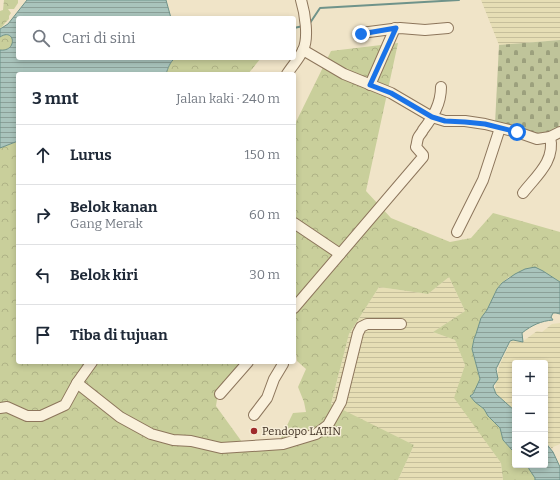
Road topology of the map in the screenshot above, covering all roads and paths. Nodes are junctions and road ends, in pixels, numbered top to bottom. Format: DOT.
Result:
graph roads {
  1 [pos="301,0"];
  2 [pos="396,28"];
  3 [pos="448,28"];
  4 [pos="361,34"];
  5 [pos="304,50"];
  6 [pos="288,72"];
  7 [pos="370,85"];
  8 [pos="441,86"];
  9 [pos="432,117"];
  10 [pos="500,128"];
  11 [pos="556,136"];
  12 [pos="523,193"];
  13 [pos="296,224"];
  14 [pos="457,232"];
  15 [pos="340,254"];
  16 [pos="296,306"];
  17 [pos="401,324"];
  18 [pos="91,364"];
  19 [pos="246,364"];
  20 [pos="283,364"];
  21 [pos="77,383"];
  22 [pos="220,394"];
  23 [pos="0,408"];
  24 [pos="254,415"];
  1 -- 5 [label="street"];
  2 -- 3 [label="street"];
  2 -- 4 [label="street"];
  2 -- 7 [label="street"];
  5 -- 6 [label="street"];
  5 -- 7 [label="street"];
  7 -- 9 [label="street"];
  8 -- 9 [label="street"];
  9 -- 10 [label="street"];
  9 -- 15 [label="street"];
  10 -- 11 [label="street"];
  10 -- 14 [label="street"];
  11 -- 12 [label="street"];
  13 -- 15 [label="street"];
  15 -- 16 [label="street"];
  17 -- 21 [label="street"];
  18 -- 21 [label="street"];
  19 -- 22 [label="street"];
  20 -- 24 [label="street"];
  21 -- 23 [label="street"];
}
